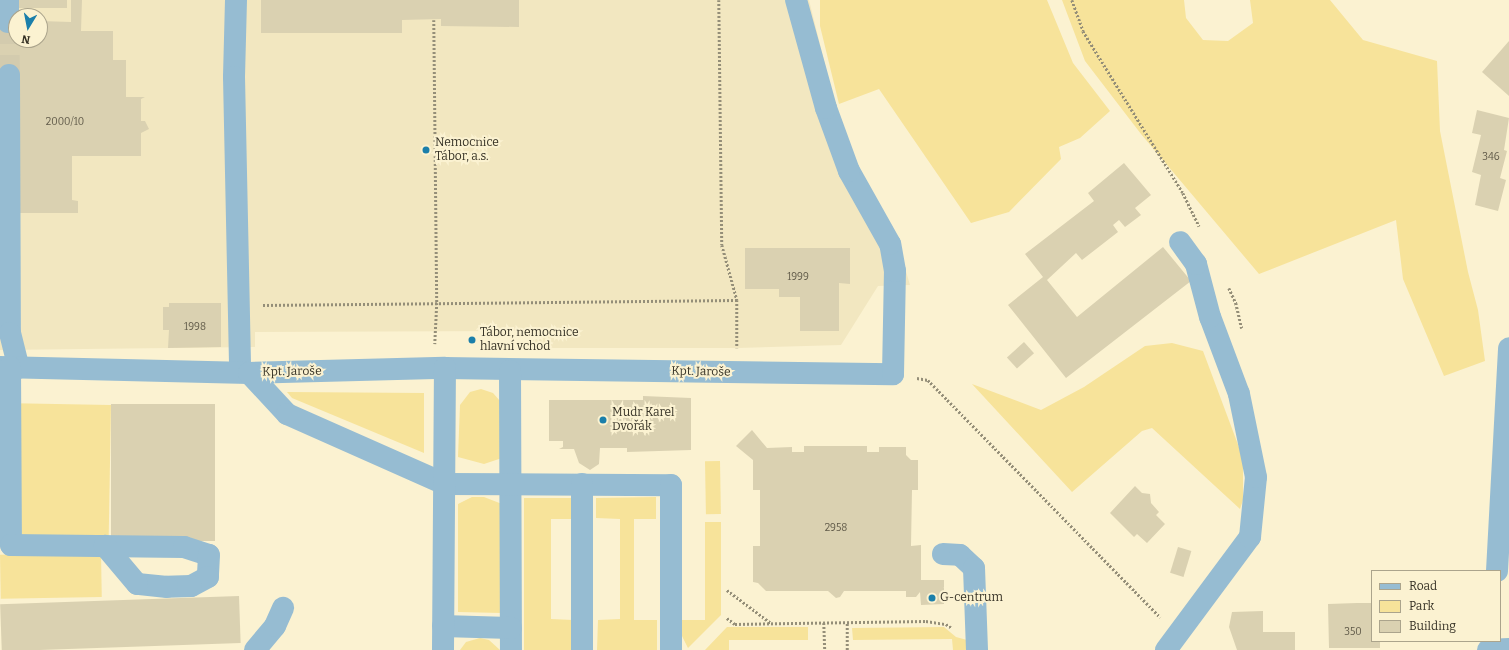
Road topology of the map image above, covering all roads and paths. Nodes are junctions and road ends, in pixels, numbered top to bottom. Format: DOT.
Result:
graph roads {
  1 [pos="236,0"];
  2 [pos="719,0"];
  3 [pos="796,0"];
  4 [pos="1072,0"];
  5 [pos="434,20"];
  6 [pos="9,75"];
  7 [pos="1200,228"];
  8 [pos="1180,242"];
  9 [pos="737,300"];
  10 [pos="438,303"];
  11 [pos="239,306"];
  12 [pos="1509,348"];
  13 [pos="10,368"];
  14 [pos="438,368"];
  15 [pos="510,371"];
  16 [pos="244,372"];
  17 [pos="736,373"];
  18 [pos="893,374"];
  19 [pos="445,484"];
  20 [pos="582,484"];
  21 [pos="510,485"];
  22 [pos="105,546"];
  23 [pos="943,554"];
  24 [pos="1497,570"];
  25 [pos="727,590"];
  26 [pos="283,608"];
  27 [pos="727,618"];
  28 [pos="1162,620"];
  29 [pos="824,622"];
  30 [pos="847,622"];
  31 [pos="771,623"];
  32 [pos="443,626"];
  33 [pos="510,628"];
  34 [pos="976,643"];
  35 [pos="254,650"];
  36 [pos="443,650"];
  37 [pos="511,650"];
  38 [pos="582,650"];
  39 [pos="671,650"];
  40 [pos="825,650"];
  41 [pos="847,650"];
  42 [pos="1166,650"];
  1 -- 11 [label="street"];
  2 -- 9 [label="path"];
  3 -- 18 [label="street"];
  4 -- 7 [label="path"];
  5 -- 10 [label="path"];
  6 -- 13 [label="street"];
  8 -- 42 [label="street"];
  9 -- 10 [label="path"];
  9 -- 17 [label="path"];
  10 -- 11 [label="path"];
  10 -- 14 [label="path"];
  11 -- 16 [label="street"];
  12 -- 24 [label="street"];
  13 -- 16 [label="street"];
  13 -- 22 [label="street"];
  14 -- 15 [label="street, Kpt. Jaroše"];
  14 -- 16 [label="street, Kpt. Jaroše"];
  14 -- 19 [label="street"];
  15 -- 17 [label="street, Kpt. Jaroše"];
  15 -- 21 [label="street"];
  16 -- 19 [label="street, Kpt. Jaroše"];
  17 -- 18 [label="street, Kpt. Jaroše"];
  18 -- 28 [label="path"];
  19 -- 21 [label="street"];
  19 -- 32 [label="street"];
  20 -- 21 [label="street"];
  20 -- 38 [label="street"];
  20 -- 39 [label="street"];
  21 -- 33 [label="street"];
  23 -- 34 [label="street"];
  25 -- 31 [label="path"];
  26 -- 35 [label="street"];
  27 -- 31 [label="path"];
  29 -- 30 [label="path"];
  29 -- 31 [label="path"];
  29 -- 40 [label="path"];
  30 -- 34 [label="path"];
  30 -- 41 [label="path"];
  32 -- 33 [label="street"];
  32 -- 36 [label="street"];
  33 -- 37 [label="street"];
}
